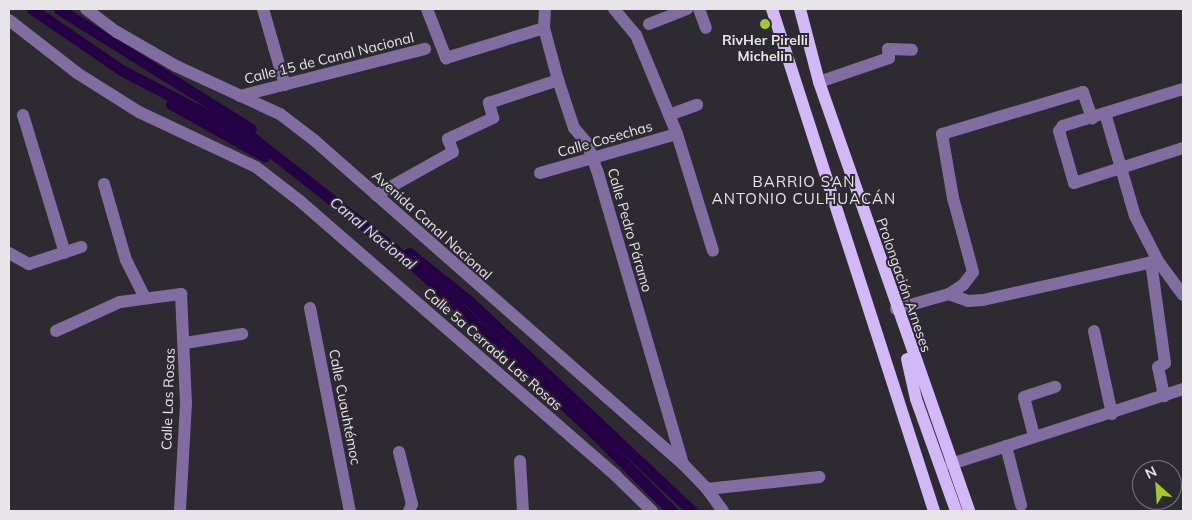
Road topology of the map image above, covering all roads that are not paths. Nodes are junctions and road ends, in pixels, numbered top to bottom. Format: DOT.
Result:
graph roads {
  1 [pos="86,9"];
  2 [pos="263,9"];
  3 [pos="427,9"];
  4 [pos="545,9"];
  5 [pos="614,9"];
  6 [pos="688,9"];
  7 [pos="699,9"];
  8 [pos="772,9"];
  9 [pos="800,9"];
  10 [pos="9,20"];
  11 [pos="649,24"];
  12 [pos="544,28"];
  13 [pos="706,28"];
  14 [pos="426,49"];
  15 [pos="912,50"];
  16 [pos="558,80"];
  17 [pos="819,82"];
  18 [pos="285,85"];
  19 [pos="1183,89"];
  20 [pos="240,96"];
  21 [pos="697,104"];
  22 [pos="1105,113"];
  23 [pos="23,115"];
  24 [pos="669,115"];
  25 [pos="1092,118"];
  26 [pos="677,134"];
  27 [pos="1183,148"];
  28 [pos="593,160"];
  29 [pos="1121,170"];
  30 [pos="540,173"];
  31 [pos="104,184"];
  32 [pos="376,195"];
  33 [pos="81,247"];
  34 [pos="9,251"];
  35 [pos="713,251"];
  36 [pos="65,253"];
  37 [pos="1154,261"];
  38 [pos="949,294"];
  39 [pos="1183,295"];
  40 [pos="145,298"];
  41 [pos="310,308"];
  42 [pos="896,309"];
  43 [pos="903,330"];
  44 [pos="56,331"];
  45 [pos="1094,331"];
  46 [pos="242,334"];
  47 [pos="185,343"];
  48 [pos="1055,387"];
  49 [pos="1182,393"];
  50 [pos="1164,396"];
  51 [pos="1112,414"];
  52 [pos="1034,436"];
  53 [pos="1006,446"];
  54 [pos="399,452"];
  55 [pos="520,461"];
  56 [pos="683,464"];
  57 [pos="951,464"];
  58 [pos="819,477"];
  59 [pos="708,488"];
  60 [pos="1020,505"];
  61 [pos="180,511"];
  62 [pos="350,511"];
  63 [pos="409,511"];
  64 [pos="523,511"];
  65 [pos="652,511"];
  66 [pos="724,511"];
  67 [pos="934,511"];
  68 [pos="956,511"];
  69 [pos="969,511"];
  1 -- 20 [label="street, Avenida Canal Nacional"];
  2 -- 18 [label="street"];
  3 -- 12 [label="street"];
  4 -- 12 [label="street, Calle Pedro Páramo"];
  5 -- 24 [label="street"];
  6 -- 11 [label="street"];
  7 -- 13 [label="street"];
  8 -- 67 [label="main road"];
  9 -- 17 [label="main road, Prolongación Arneses"];
  10 -- 65 [label="street, Calle 5a Cerrada Las Rosas"];
  12 -- 16 [label="street, Calle Pedro Páramo"];
  14 -- 18 [label="street, Calle 15 de Canal Nacional"];
  15 -- 17 [label="street"];
  16 -- 28 [label="street, Calle Pedro Páramo"];
  16 -- 32 [label="street"];
  17 -- 42 [label="main road, Prolongación Arneses"];
  18 -- 20 [label="street, Calle 15 de Canal Nacional"];
  19 -- 22 [label="street"];
  20 -- 32 [label="street, Avenida Canal Nacional"];
  21 -- 24 [label="street"];
  22 -- 25 [label="street"];
  22 -- 29 [label="street"];
  23 -- 36 [label="street"];
  24 -- 26 [label="street"];
  25 -- 29 [label="street"];
  25 -- 38 [label="street"];
  26 -- 28 [label="street, Calle Cosechas"];
  26 -- 35 [label="street"];
  27 -- 29 [label="street"];
  28 -- 30 [label="street, Calle Cosechas"];
  28 -- 56 [label="street, Calle Pedro Páramo"];
  29 -- 37 [label="street"];
  31 -- 40 [label="street"];
  32 -- 56 [label="street, Avenida Canal Nacional"];
  33 -- 36 [label="street"];
  34 -- 36 [label="street"];
  37 -- 38 [label="street"];
  37 -- 39 [label="street"];
  37 -- 50 [label="street"];
  38 -- 42 [label="street"];
  40 -- 44 [label="street"];
  40 -- 47 [label="street, Calle Las Rosas"];
  41 -- 62 [label="street, Calle Cuauhtémoc"];
  42 -- 43 [label="main road, Prolongación Arneses"];
  43 -- 57 [label="main road, Prolongación Arneses"];
  43 -- 68 [label="main road"];
  45 -- 51 [label="street"];
  46 -- 47 [label="street"];
  47 -- 61 [label="street, Calle Las Rosas"];
  48 -- 52 [label="street"];
  49 -- 50 [label="street"];
  50 -- 51 [label="street"];
  51 -- 52 [label="street"];
  52 -- 53 [label="street"];
  53 -- 57 [label="street"];
  53 -- 60 [label="street"];
  54 -- 63 [label="street"];
  55 -- 64 [label="street"];
  56 -- 59 [label="street, Avenida Canal Nacional"];
  57 -- 69 [label="main road, Prolongación Arneses"];
  58 -- 59 [label="street"];
  59 -- 66 [label="street, Avenida Canal Nacional"];
}
